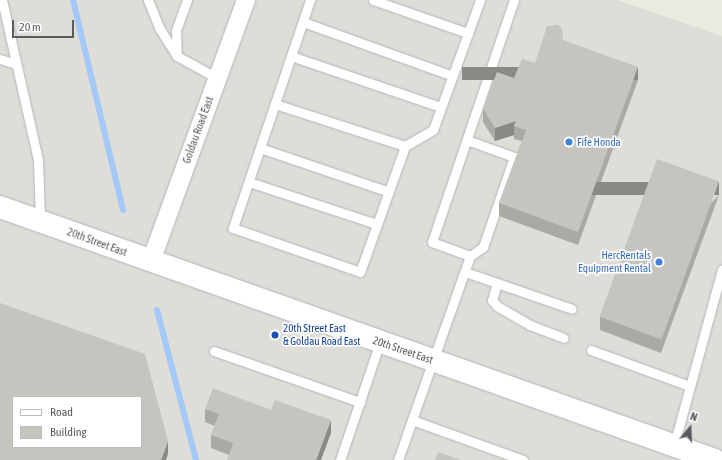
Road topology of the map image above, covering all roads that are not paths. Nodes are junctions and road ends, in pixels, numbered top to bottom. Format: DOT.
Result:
graph roads {
  1 [pos="2,0"];
  2 [pos="148,0"];
  3 [pos="187,0"];
  4 [pos="246,0"];
  5 [pos="310,0"];
  6 [pos="373,0"];
  7 [pos="480,0"];
  8 [pos="514,0"];
  9 [pos="303,22"];
  10 [pos="468,34"];
  11 [pos="176,56"];
  12 [pos="291,56"];
  13 [pos="0,59"];
  14 [pos="16,64"];
  15 [pos="453,76"];
  16 [pos="217,78"];
  17 [pos="275,104"];
  18 [pos="441,107"];
  19 [pos="467,140"];
  20 [pos="405,146"];
  21 [pos="260,148"];
  22 [pos="249,182"];
  23 [pos="389,192"];
  24 [pos="0,207"];
  25 [pos="40,222"];
  26 [pos="378,224"];
  27 [pos="470,256"];
  28 [pos="150,260"];
  29 [pos="722,269"];
  30 [pos="465,272"];
  31 [pos="497,283"];
  32 [pos="572,309"];
  33 [pos="564,338"];
  34 [pos="380,342"];
  35 [pos="592,350"];
  36 [pos="214,351"];
  37 [pos="433,360"];
  38 [pos="690,386"];
  39 [pos="360,402"];
  40 [pos="412,420"];
  41 [pos="674,445"];
  42 [pos="340,460"];
  43 [pos="398,460"];
  44 [pos="523,460"];
  45 [pos="716,460"];
  1 -- 14 [label="lane"];
  2 -- 11 [label="lane"];
  3 -- 11 [label="lane"];
  4 -- 16 [label="street, Goldau Road East"];
  5 -- 9 [label="lane"];
  6 -- 10 [label="lane"];
  7 -- 10 [label="lane"];
  8 -- 19 [label="lane"];
  9 -- 12 [label="lane"];
  9 -- 15 [label="lane"];
  10 -- 15 [label="lane"];
  11 -- 16 [label="lane"];
  12 -- 17 [label="lane"];
  12 -- 18 [label="lane"];
  13 -- 14 [label="lane"];
  14 -- 25 [label="lane"];
  15 -- 18 [label="lane"];
  16 -- 28 [label="street, Goldau Road East"];
  17 -- 20 [label="lane"];
  17 -- 21 [label="lane"];
  18 -- 20 [label="lane"];
  19 -- 27 [label="lane"];
  19 -- 27 [label="lane"];
  20 -- 23 [label="lane"];
  21 -- 22 [label="lane"];
  21 -- 23 [label="lane"];
  22 -- 26 [label="lane"];
  22 -- 26 [label="lane"];
  23 -- 26 [label="lane"];
  24 -- 25 [label="main road, 20th Street East"];
  25 -- 28 [label="main road, 20th Street East"];
  27 -- 30 [label="lane"];
  28 -- 34 [label="main road, 20th Street East"];
  29 -- 38 [label="lane"];
  30 -- 31 [label="lane"];
  30 -- 37 [label="lane"];
  31 -- 32 [label="lane"];
  31 -- 33 [label="lane"];
  34 -- 37 [label="main road, 20th Street East"];
  34 -- 39 [label="lane"];
  35 -- 38 [label="lane"];
  36 -- 39 [label="lane"];
  37 -- 40 [label="lane"];
  37 -- 41 [label="main road, 20th Street East"];
  38 -- 41 [label="lane"];
  39 -- 42 [label="lane"];
  40 -- 43 [label="lane"];
  40 -- 44 [label="lane"];
  41 -- 45 [label="main road, 20th Street East"];
}
